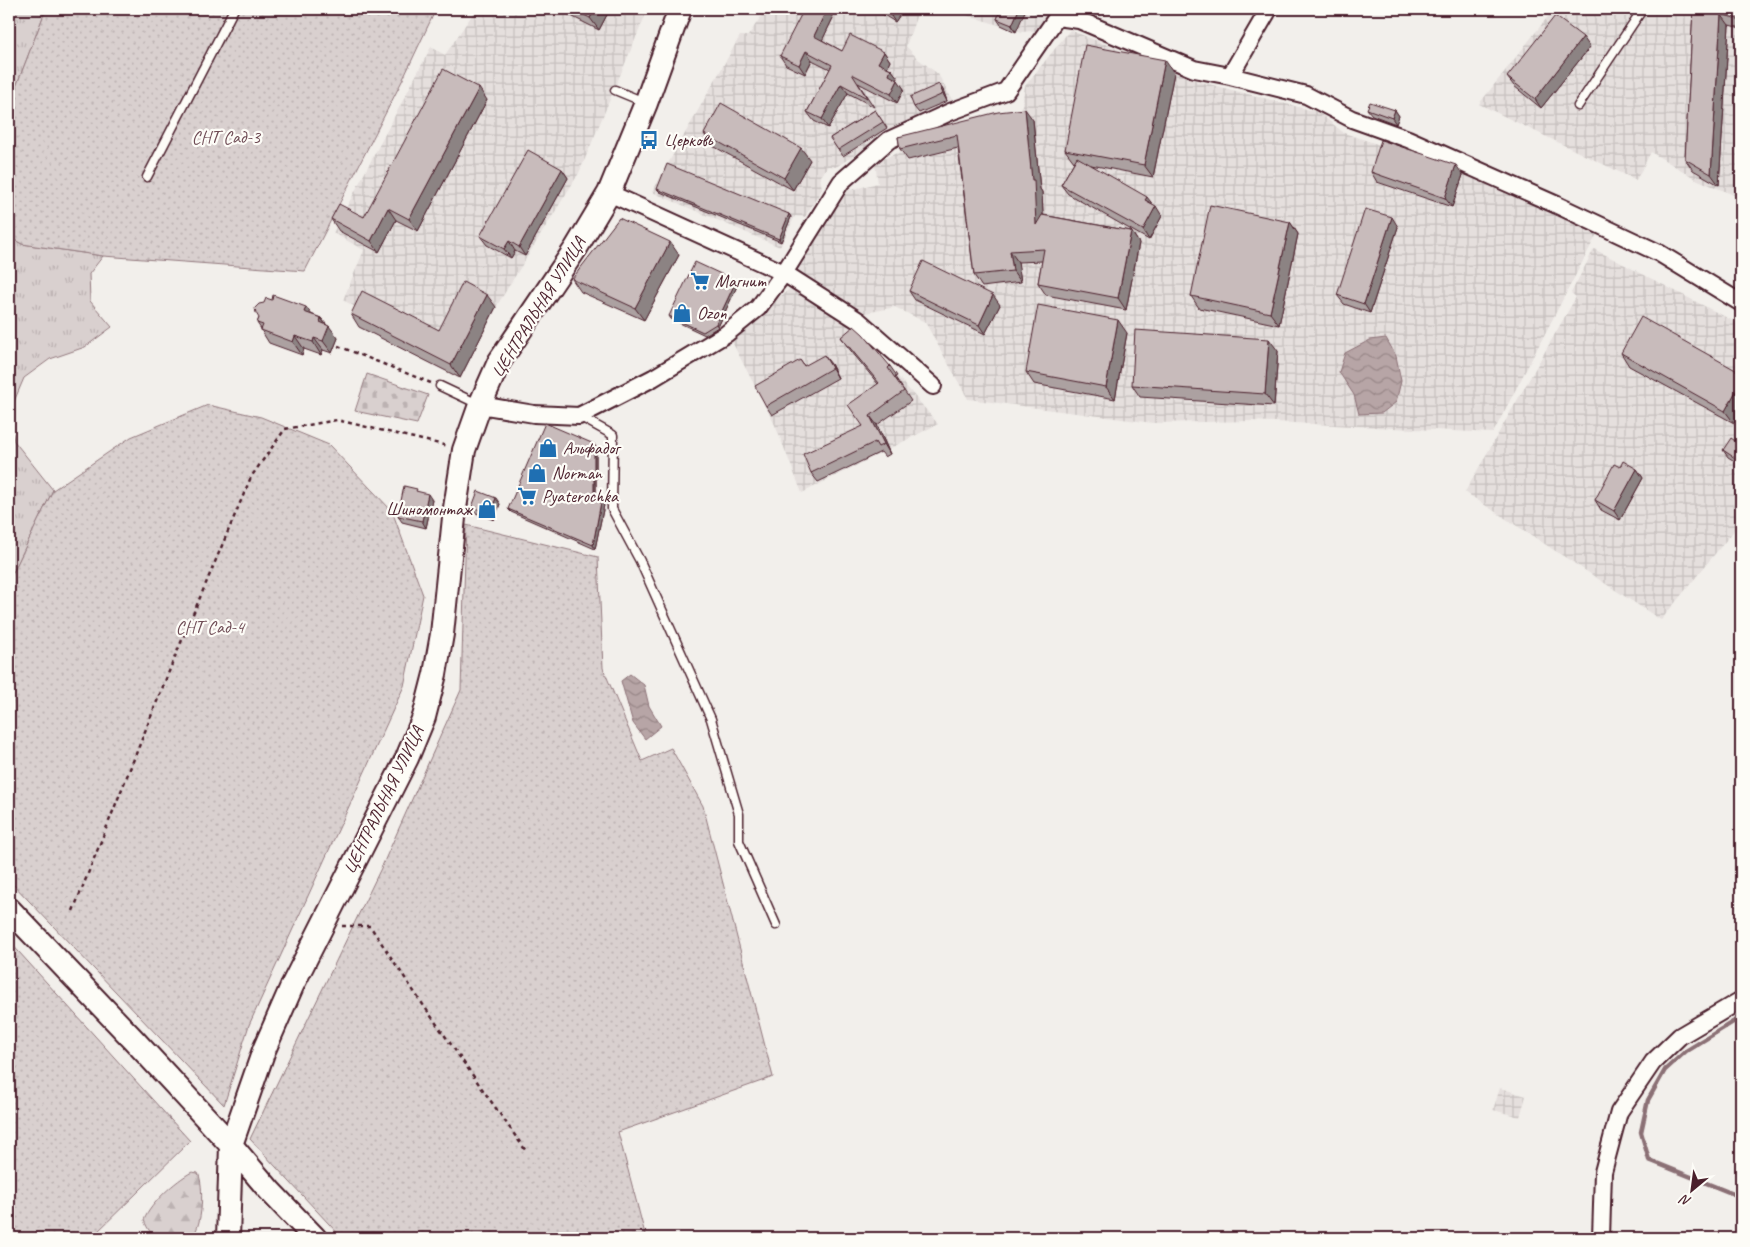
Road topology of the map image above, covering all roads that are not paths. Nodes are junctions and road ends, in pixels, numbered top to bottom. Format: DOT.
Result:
graph roads {
  1 [pos="234,9"];
  2 [pos="680,9"];
  3 [pos="1269,9"];
  4 [pos="1633,9"];
  5 [pos="1230,76"];
  6 [pos="615,90"];
  7 [pos="646,103"];
  8 [pos="1578,106"];
  9 [pos="147,177"];
  10 [pos="609,193"];
  11 [pos="786,274"];
  12 [pos="1741,303"];
  13 [pos="438,385"];
  14 [pos="933,386"];
  15 [pos="480,404"];
  16 [pos="579,416"];
  17 [pos="9,909"];
  18 [pos="776,925"];
  19 [pos="1741,1000"];
  20 [pos="231,1145"];
  21 [pos="228,1238"];
  22 [pos="315,1238"];
  23 [pos="1602,1238"];
  1 -- 9 [label="lane"];
  2 -- 7 [label="street, ЦЕНТРАЛЬНАЯ УЛИЦА"];
  3 -- 5 [label="street"];
  4 -- 8 [label="lane"];
  5 -- 11 [label="street"];
  5 -- 12 [label="street"];
  6 -- 7 [label="lane"];
  7 -- 10 [label="street, ЦЕНТРАЛЬНАЯ УЛИЦА"];
  10 -- 11 [label="street"];
  10 -- 15 [label="street, ЦЕНТРАЛЬНАЯ УЛИЦА"];
  11 -- 14 [label="street"];
  11 -- 16 [label="street"];
  13 -- 15 [label="lane"];
  15 -- 16 [label="street"];
  15 -- 20 [label="street, ЦЕНТРАЛЬНАЯ УЛИЦА"];
  16 -- 18 [label="lane"];
  17 -- 20 [label="street"];
  19 -- 23 [label="street"];
  20 -- 21 [label="street, ЦЕНТРАЛЬНАЯ УЛИЦА"];
  20 -- 22 [label="street"];
}
